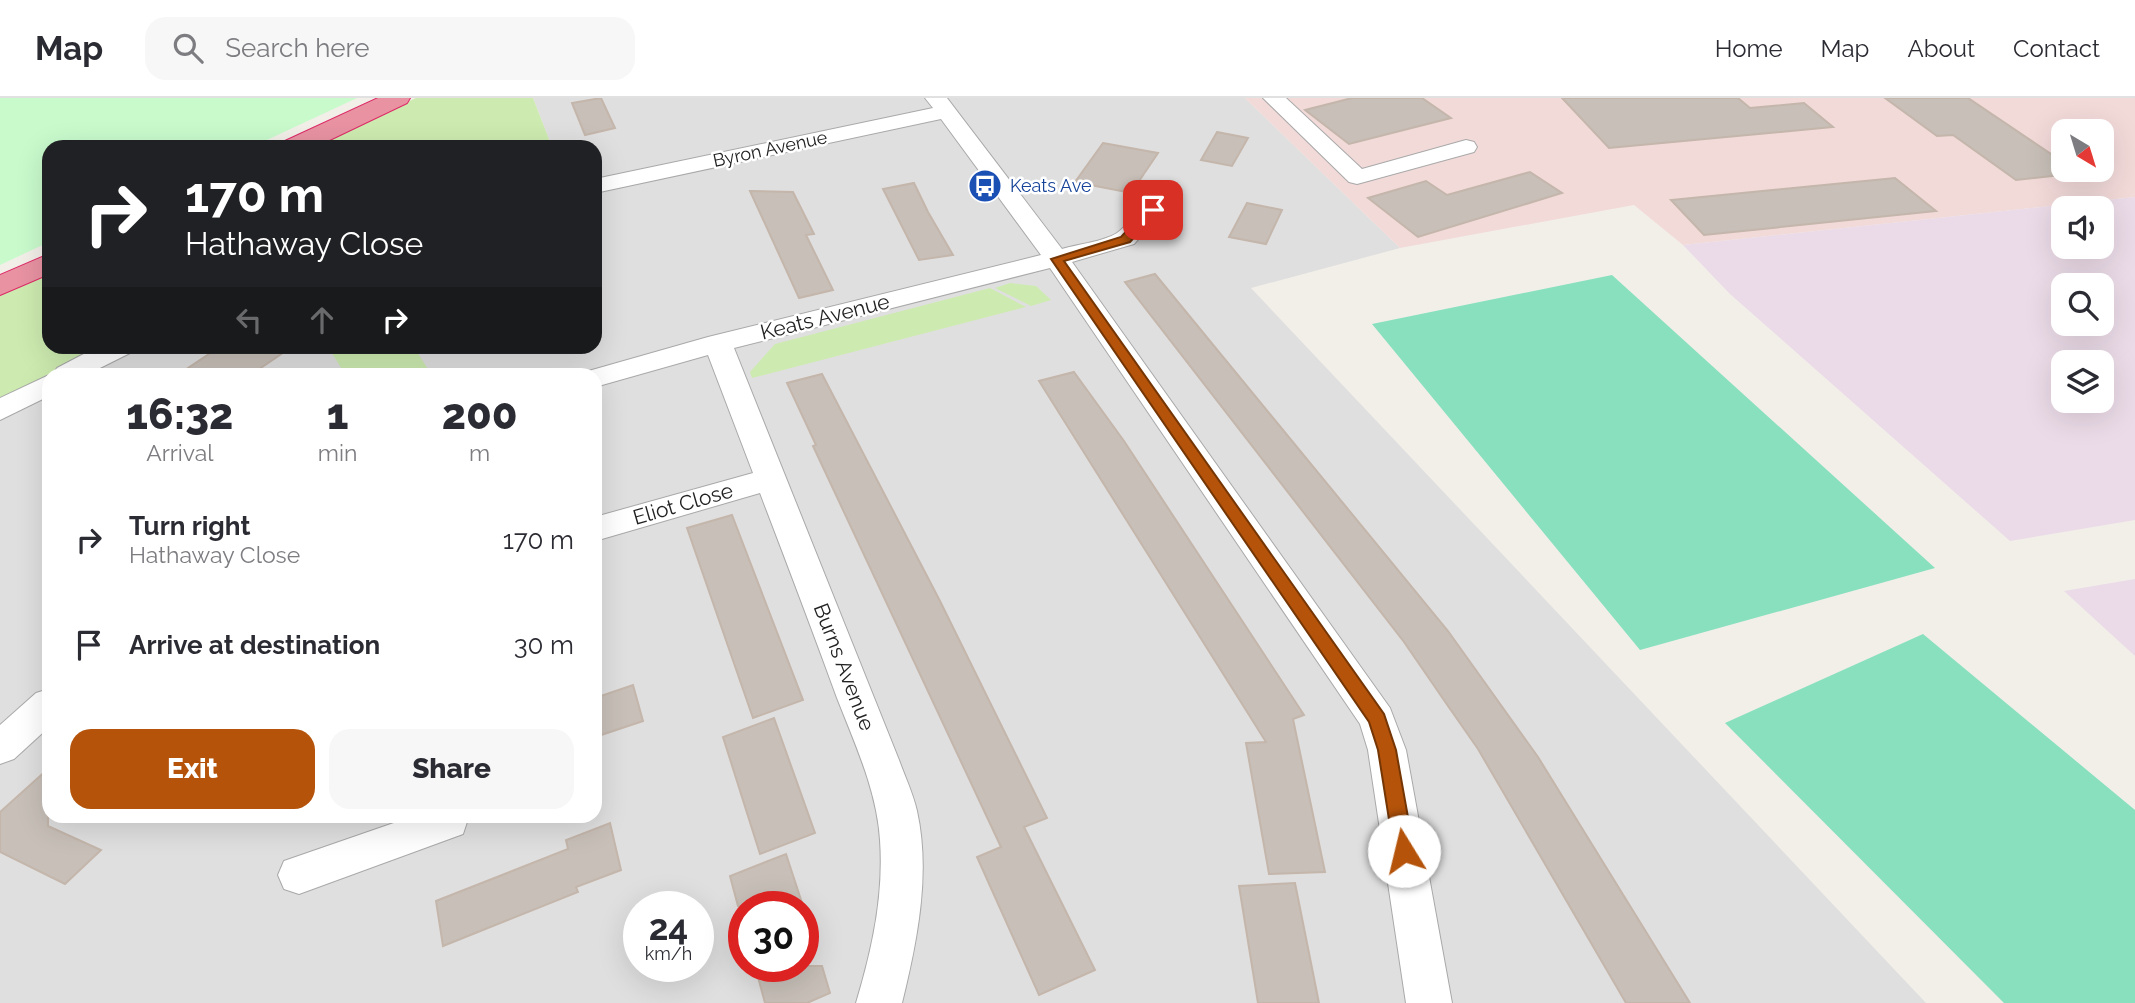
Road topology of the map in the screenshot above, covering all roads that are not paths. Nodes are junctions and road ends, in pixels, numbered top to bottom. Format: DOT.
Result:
graph roads {
  1 [pos="398,98"];
  2 [pos="1274,98"];
  3 [pos="941,105"];
  4 [pos="309,140"];
  5 [pos="1466,147"];
  6 [pos="602,185"];
  7 [pos="1153,210"];
  8 [pos="1057,259"];
  9 [pos="42,265"];
  10 [pos="0,286"];
  11 [pos="718,343"];
  12 [pos="106,354"];
  13 [pos="79,368"];
  14 [pos="602,376"];
  15 [pos="42,388"];
  16 [pos="0,410"];
  17 [pos="771,479"];
  18 [pos="602,527"];
  19 [pos="42,710"];
  20 [pos="0,748"];
  21 [pos="443,823"];
  22 [pos="299,875"];
  23 [pos="879,1003"];
  24 [pos="1429,1003"];
  1 -- 4 [label="highway"];
  2 -- 5 [label="street"];
  3 -- 6 [label="street, Byron Avenue"];
  3 -- 8 [label="street"];
  7 -- 8 [label="street, Keats Avenue"];
  8 -- 11 [label="street, Keats Avenue"];
  8 -- 24 [label="street"];
  9 -- 10 [label="highway"];
  11 -- 14 [label="street, Keats Avenue"];
  11 -- 17 [label="street, Burns Avenue"];
  12 -- 13 [label="street"];
  15 -- 16 [label="street"];
  17 -- 18 [label="street, Eliot Close"];
  17 -- 23 [label="street, Burns Avenue"];
  19 -- 20 [label="street"];
  21 -- 22 [label="street"];
}
